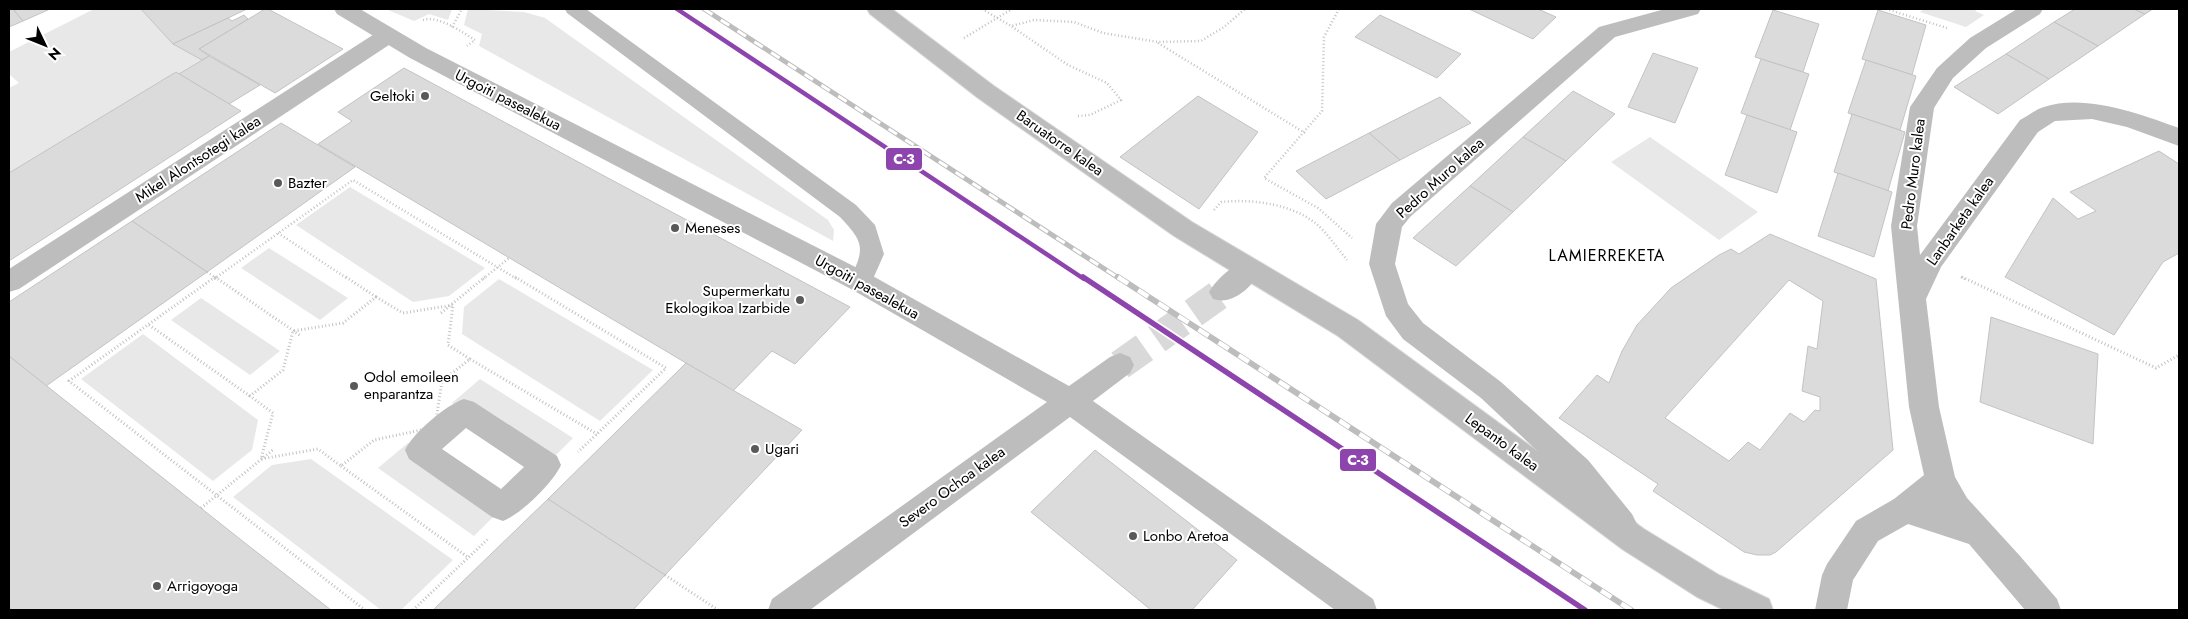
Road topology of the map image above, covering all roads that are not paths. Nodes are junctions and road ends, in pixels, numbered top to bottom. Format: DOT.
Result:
graph roads {
  1 [pos="345,9"];
  2 [pos="574,9"];
  3 [pos="878,9"];
  4 [pos="1690,9"];
  5 [pos="2032,9"];
  6 [pos="387,36"];
  7 [pos="2179,137"];
  8 [pos="1249,269"];
  9 [pos="9,282"];
  10 [pos="861,282"];
  11 [pos="1223,292"];
  12 [pos="1911,300"];
  13 [pos="1120,364"];
  14 [pos="1070,401"];
  15 [pos="1940,480"];
  16 [pos="1906,509"];
  17 [pos="1977,532"];
  18 [pos="1633,539"];
  19 [pos="784,610"];
  20 [pos="1361,610"];
  21 [pos="1757,610"];
  22 [pos="1831,610"];
  23 [pos="2045,610"];
  1 -- 6 [label="street, Urgoiti pasealekua"];
  2 -- 10 [label="lane"];
  3 -- 8 [label="street, Baruatorre kalea"];
  4 -- 18 [label="street, Pedro Muro kalea"];
  5 -- 12 [label="street, Pedro Muro kalea"];
  6 -- 9 [label="street, Mikel Alontsotegi kalea"];
  6 -- 10 [label="street, Urgoiti pasealekua"];
  7 -- 12 [label="street, Lanbarketa kalea"];
  8 -- 11 [label="street"];
  8 -- 18 [label="street, Lepanto kalea"];
  10 -- 14 [label="street, Urgoiti pasealekua"];
  12 -- 15 [label="street"];
  13 -- 14 [label="street, Severo Ochoa kalea"];
  14 -- 19 [label="street, Severo Ochoa kalea"];
  14 -- 20 [label="street, Urgoiti pasealekua"];
  15 -- 16 [label="street"];
  15 -- 17 [label="street"];
  16 -- 17 [label="street"];
  16 -- 22 [label="street"];
  17 -- 23 [label="street"];
  18 -- 21 [label="street, Lepanto kalea"];
}
